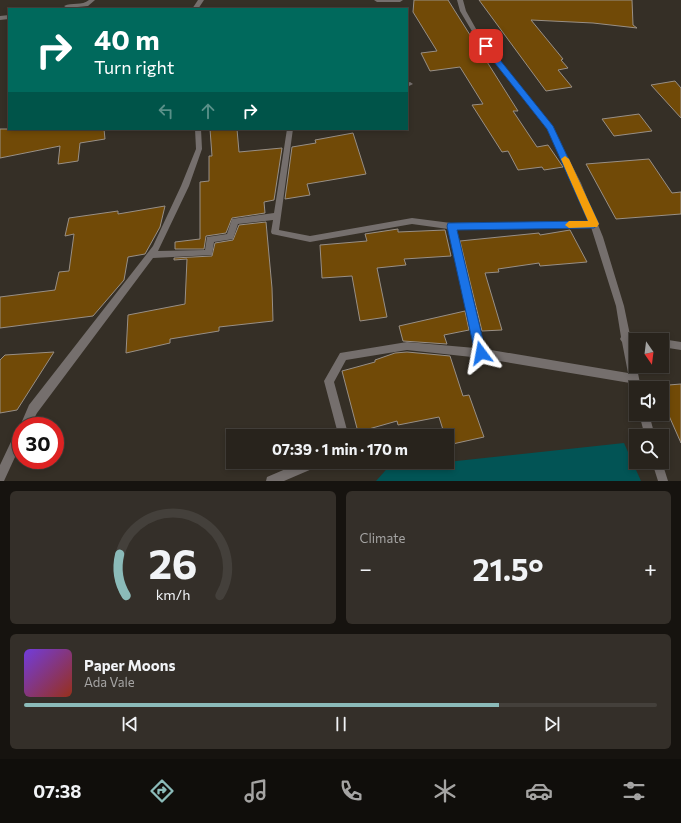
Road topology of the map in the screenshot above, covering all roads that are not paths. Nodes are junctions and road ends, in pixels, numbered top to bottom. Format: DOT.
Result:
graph roads {
  1 [pos="69,0"];
  2 [pos="92,0"];
  3 [pos="377,0"];
  4 [pos="400,0"];
  5 [pos="460,0"];
  6 [pos="65,7"];
  7 [pos="198,130"];
  8 [pos="290,130"];
  9 [pos="278,216"];
  10 [pos="594,224"];
  11 [pos="451,226"];
  12 [pos="151,255"];
  13 [pos="625,339"];
  14 [pos="629,339"];
  15 [pos="669,345"];
  16 [pos="681,346"];
  17 [pos="481,353"];
  18 [pos="635,381"];
  19 [pos="629,382"];
  20 [pos="29,417"];
  21 [pos="342,429"];
  22 [pos="12,452"];
  23 [pos="299,469"];
  24 [pos="659,469"];
  25 [pos="0,477"];
  26 [pos="271,481"];
  27 [pos="663,481"];
  1 -- 6 [label="street"];
  2 -- 6 [label="street"];
  3 -- 4 [label="street"];
  5 -- 10 [label="street"];
  7 -- 12 [label="street"];
  8 -- 9 [label="street"];
  9 -- 11 [label="street"];
  9 -- 12 [label="street"];
  10 -- 11 [label="street"];
  10 -- 13 [label="street"];
  11 -- 17 [label="street"];
  12 -- 20 [label="street"];
  13 -- 14 [label="street"];
  13 -- 18 [label="street"];
  15 -- 16 [label="street"];
  17 -- 19 [label="street"];
  17 -- 21 [label="street"];
  22 -- 25 [label="street"];
  23 -- 26 [label="street"];
  24 -- 27 [label="street"];
}
